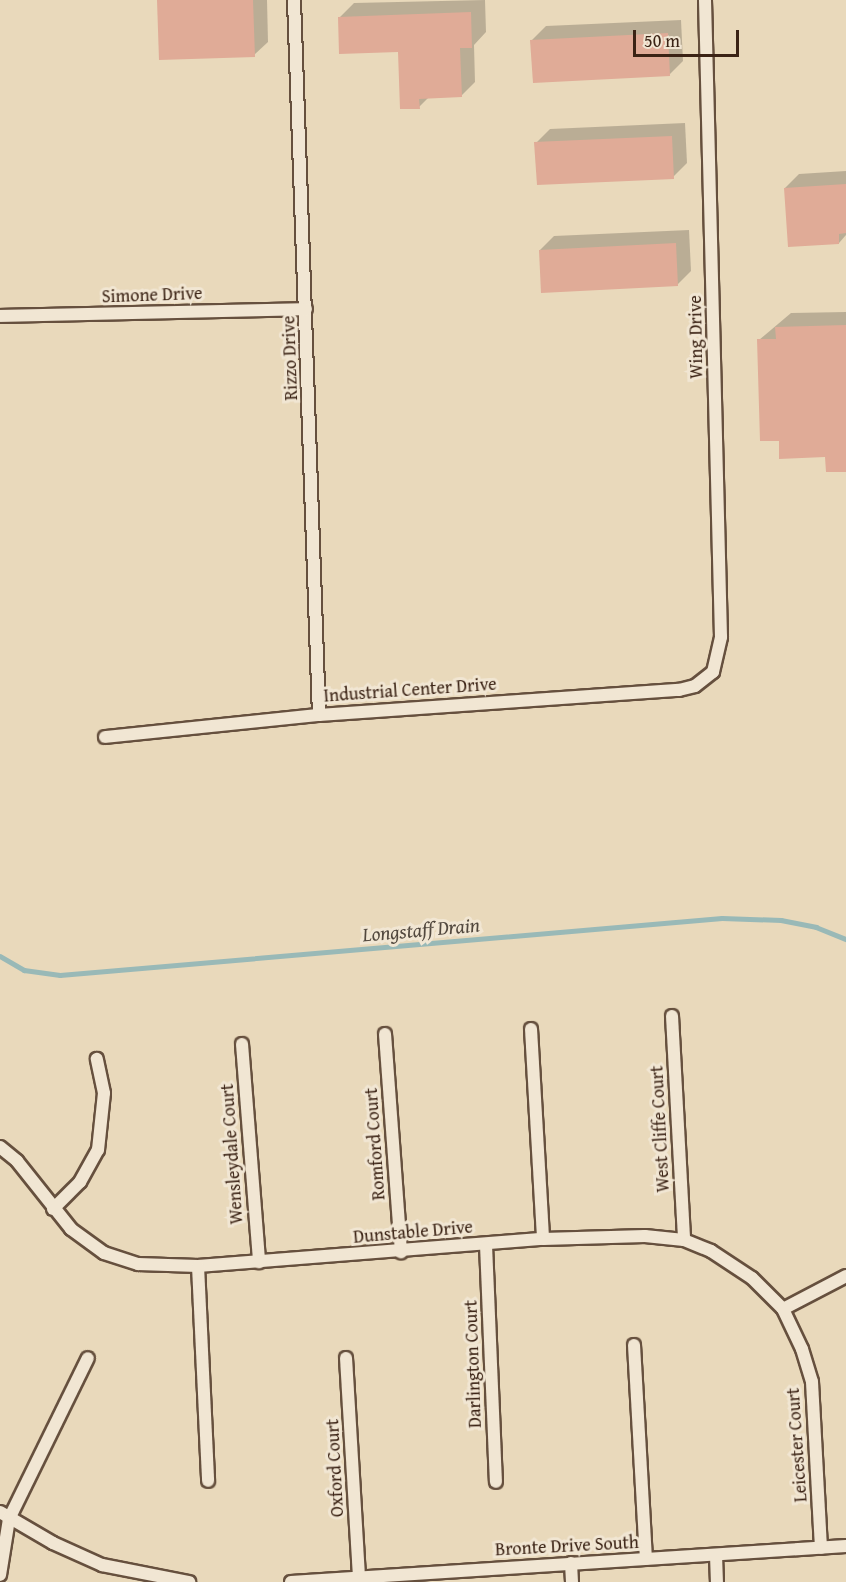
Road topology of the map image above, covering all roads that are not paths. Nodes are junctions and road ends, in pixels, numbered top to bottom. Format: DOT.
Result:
graph roads {
  1 [pos="294,0"];
  2 [pos="705,0"];
  3 [pos="306,309"];
  4 [pos="0,316"];
  5 [pos="713,672"];
  6 [pos="319,715"];
  7 [pos="105,736"];
  8 [pos="672,1016"];
  9 [pos="531,1029"];
  10 [pos="385,1034"];
  11 [pos="242,1044"];
  12 [pos="97,1059"];
  13 [pos="0,1147"];
  14 [pos="53,1209"];
  15 [pos="543,1239"];
  16 [pos="684,1240"];
  17 [pos="486,1245"];
  18 [pos="401,1252"];
  19 [pos="259,1262"];
  20 [pos="198,1266"];
  21 [pos="846,1276"];
  22 [pos="783,1309"];
  23 [pos="634,1345"];
  24 [pos="88,1358"];
  25 [pos="346,1358"];
  26 [pos="208,1481"];
  27 [pos="496,1482"];
  28 [pos="4,1516"];
  29 [pos="846,1546"];
  30 [pos="821,1548"];
  31 [pos="716,1555"];
  32 [pos="645,1559"];
  33 [pos="571,1563"];
  34 [pos="0,1575"];
  35 [pos="359,1577"];
  36 [pos="427,1577"];
  37 [pos="144,1579"];
  38 [pos="189,1582"];
  39 [pos="291,1582"];
  40 [pos="572,1582"];
  41 [pos="717,1582"];
  1 -- 3 [label="street, Rizzo Drive"];
  2 -- 5 [label="street, Wing Drive"];
  3 -- 4 [label="street, Simone Drive"];
  3 -- 6 [label="street, Rizzo Drive"];
  5 -- 6 [label="street, Industrial Center Drive"];
  6 -- 7 [label="street, Industrial Center Drive"];
  8 -- 16 [label="street, West Cliffe Court"];
  9 -- 15 [label="street"];
  10 -- 18 [label="street, Romford Court"];
  11 -- 19 [label="street, Wensleydale Court"];
  12 -- 14 [label="street"];
  13 -- 14 [label="street, Dunstable Drive"];
  14 -- 20 [label="street, Dunstable Drive"];
  15 -- 16 [label="street, Dunstable Drive"];
  15 -- 17 [label="street, Dunstable Drive"];
  16 -- 22 [label="street, Dunstable Drive"];
  17 -- 18 [label="street, Dunstable Drive"];
  17 -- 27 [label="street, Darlington Court"];
  18 -- 19 [label="street, Dunstable Drive"];
  19 -- 20 [label="street, Dunstable Drive"];
  20 -- 26 [label="street"];
  21 -- 22 [label="street"];
  22 -- 30 [label="street, Leicester Court"];
  23 -- 32 [label="street"];
  24 -- 28 [label="street"];
  25 -- 35 [label="street, Oxford Court"];
  28 -- 34 [label="street"];
  28 -- 37 [label="street"];
  29 -- 30 [label="street, Bronte Drive South"];
  30 -- 31 [label="street, Bronte Drive South"];
  31 -- 32 [label="street, Bronte Drive South"];
  31 -- 41 [label="street"];
  32 -- 33 [label="street, Bronte Drive South"];
  33 -- 36 [label="street, Bronte Drive South"];
  33 -- 40 [label="street"];
  35 -- 36 [label="street, Bronte Drive South"];
  35 -- 39 [label="street, Bronte Drive South"];
  37 -- 38 [label="street"];
}
